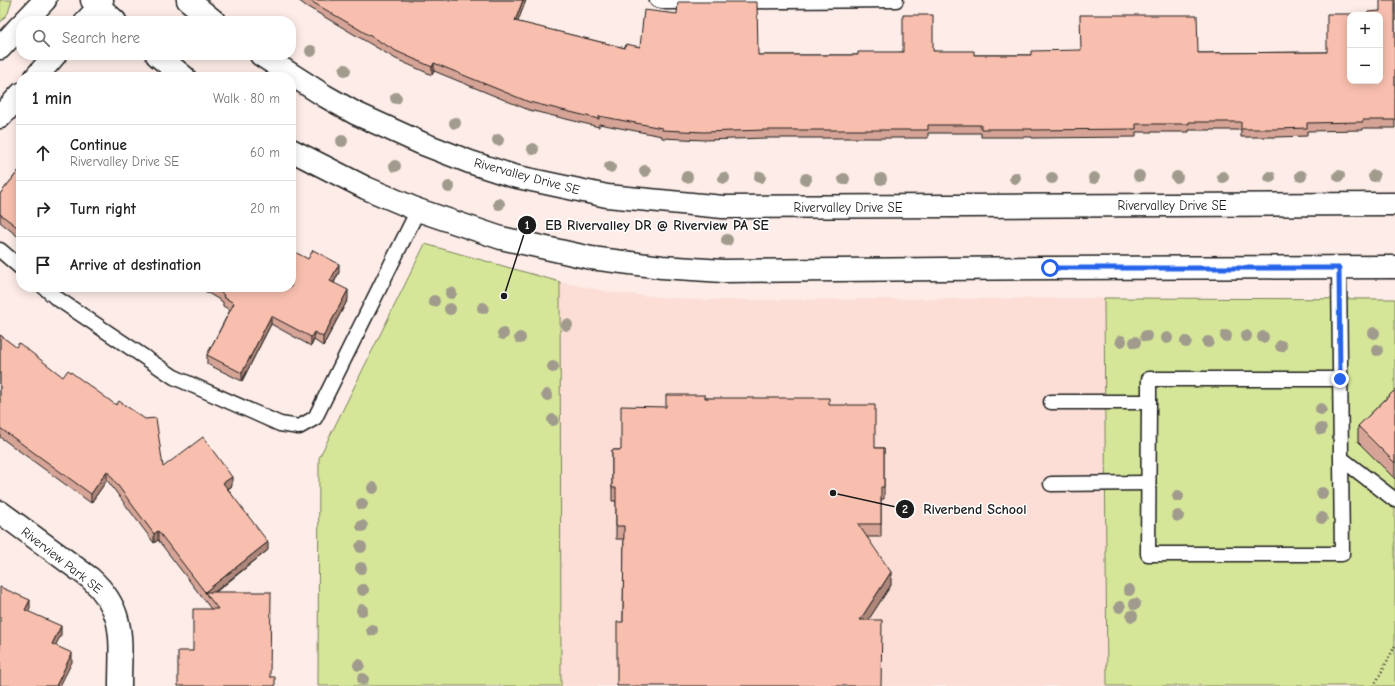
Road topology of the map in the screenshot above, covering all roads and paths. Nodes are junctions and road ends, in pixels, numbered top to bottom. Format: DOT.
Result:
graph roads {
  1 [pos="45,0"];
  2 [pos="188,0"];
  3 [pos="657,0"];
  4 [pos="896,0"];
  5 [pos="95,7"];
  6 [pos="30,16"];
  7 [pos="108,16"];
  8 [pos="208,16"];
  9 [pos="16,30"];
  10 [pos="0,48"];
  11 [pos="51,60"];
  12 [pos="163,60"];
  13 [pos="269,60"];
  14 [pos="40,72"];
  15 [pos="178,72"];
  16 [pos="288,72"];
  17 [pos="296,77"];
  18 [pos="16,99"];
  19 [pos="0,117"];
  20 [pos="296,153"];
  21 [pos="1395,204"];
  22 [pos="418,210"];
  23 [pos="0,250"];
  24 [pos="16,264"];
  25 [pos="1339,268"];
  26 [pos="1395,268"];
  27 [pos="50,292"];
  28 [pos="1340,379"];
  29 [pos="1051,402"];
  30 [pos="1149,402"];
  31 [pos="1342,459"];
  32 [pos="1148,483"];
  33 [pos="1050,484"];
  34 [pos="1395,500"];
  35 [pos="0,512"];
  36 [pos="1395,646"];
  37 [pos="120,686"];
  38 [pos="1374,686"];
  1 -- 6 [label="street"];
  2 -- 8 [label="street"];
  3 -- 4 [label="lane"];
  5 -- 7 [label="street"];
  9 -- 10 [label="street"];
  11 -- 14 [label="street"];
  12 -- 15 [label="street"];
  13 -- 16 [label="street, Rivervalley Drive SE"];
  17 -- 21 [label="street, Rivervalley Drive SE"];
  18 -- 19 [label="street"];
  20 -- 22 [label="street"];
  22 -- 25 [label="street"];
  22 -- 27 [label="lane"];
  23 -- 24 [label="lane"];
  25 -- 26 [label="street"];
  25 -- 28 [label="lane"];
  28 -- 30 [label="lane"];
  28 -- 31 [label="lane"];
  29 -- 30 [label="lane"];
  30 -- 32 [label="lane"];
  31 -- 32 [label="lane"];
  31 -- 34 [label="lane"];
  32 -- 33 [label="lane"];
  35 -- 37 [label="street, Riverview Park SE"];
  36 -- 38 [label="path"];
}
